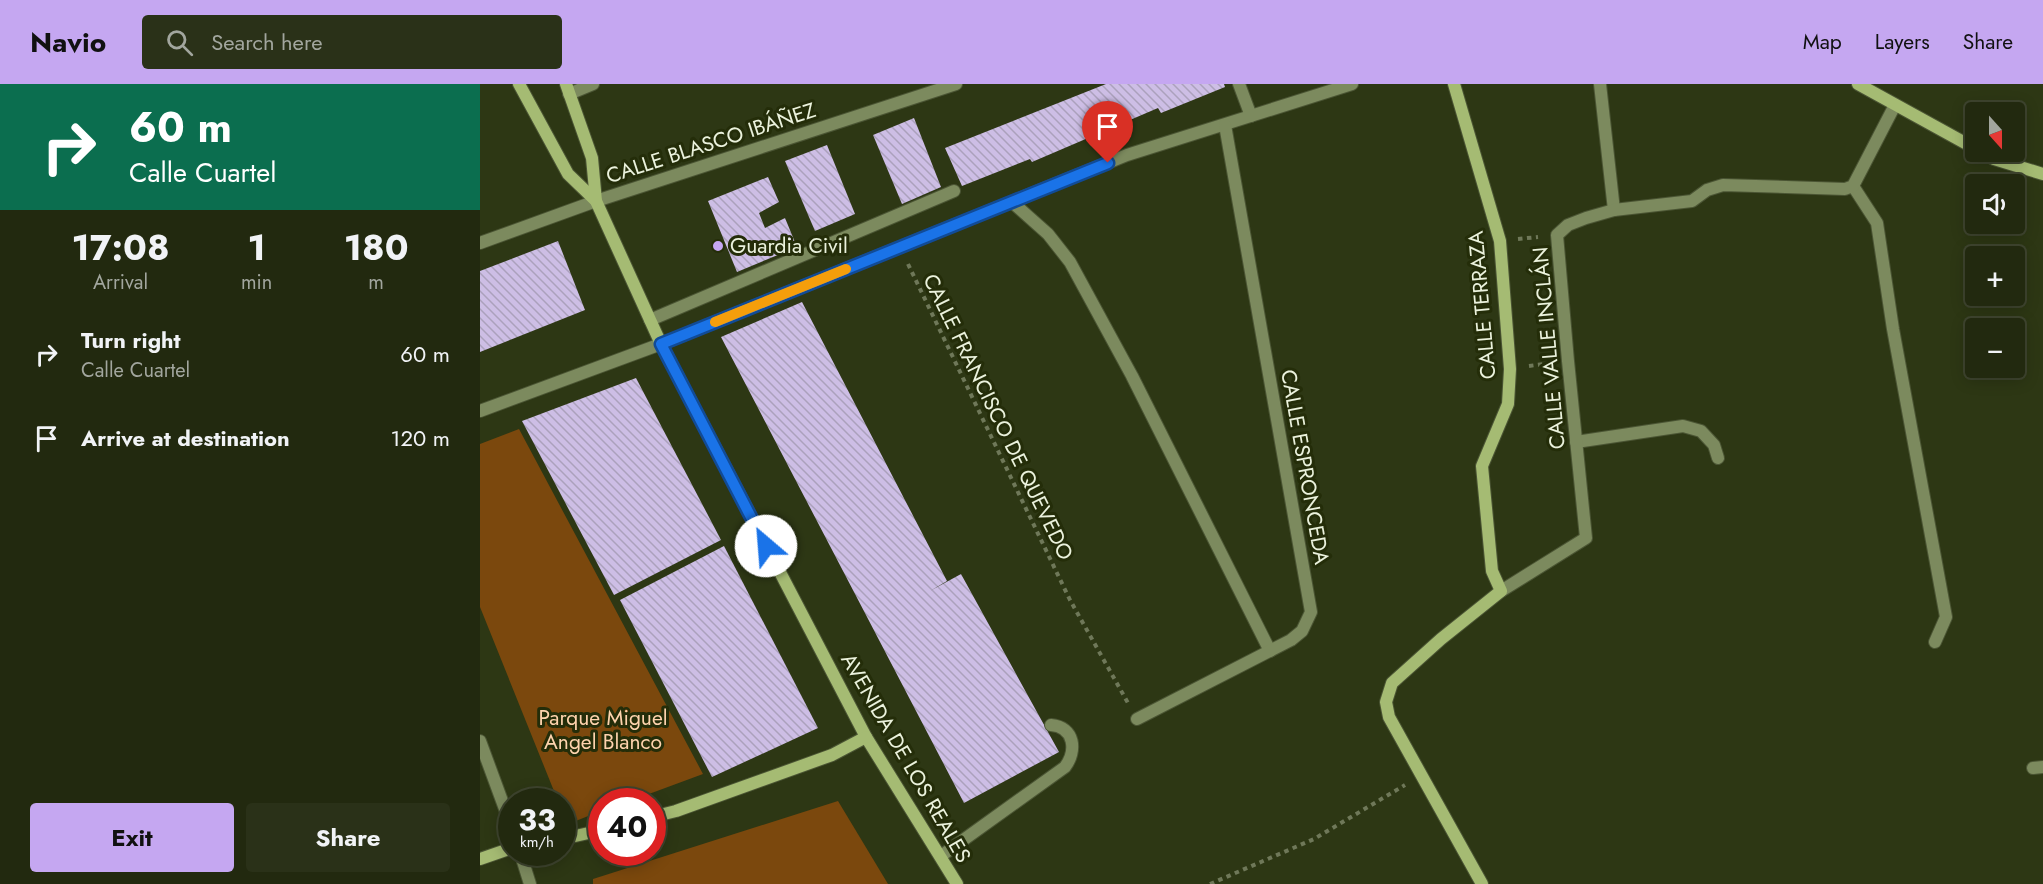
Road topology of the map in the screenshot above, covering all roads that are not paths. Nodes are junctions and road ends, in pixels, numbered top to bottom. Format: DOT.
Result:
graph roads {
  1 [pos="519,84"];
  2 [pos="593,84"];
  3 [pos="956,84"];
  4 [pos="1239,84"];
  5 [pos="1352,84"];
  6 [pos="1454,84"];
  7 [pos="1600,84"];
  8 [pos="1858,84"];
  9 [pos="568,89"];
  10 [pos="1895,105"];
  11 [pos="1251,116"];
  12 [pos="1225,125"];
  13 [pos="1965,143"];
  14 [pos="2004,162"];
  15 [pos="2043,174"];
  16 [pos="1853,186"];
  17 [pos="954,191"];
  18 [pos="596,201"];
  19 [pos="1011,202"];
  20 [pos="1614,210"];
  21 [pos="480,243"];
  22 [pos="650,320"];
  23 [pos="661,344"];
  24 [pos="480,411"];
  25 [pos="1576,442"];
  26 [pos="1718,458"];
  27 [pos="1501,591"];
  28 [pos="1935,642"];
  29 [pos="1270,651"];
  30 [pos="1137,719"];
  31 [pos="1051,725"];
  32 [pos="866,737"];
  33 [pos="480,741"];
  34 [pos="498,790"];
  35 [pos="666,814"];
  36 [pos="498,853"];
  37 [pos="941,856"];
  38 [pos="480,859"];
  39 [pos="524,866"];
  40 [pos="530,884"];
  41 [pos="957,884"];
  42 [pos="1482,884"];
  1 -- 18 [label="street, AVENIDA DE LOS REALES"];
  2 -- 9 [label="street"];
  3 -- 18 [label="street, CALLE BLASCO IBÁÑEZ"];
  4 -- 11 [label="street"];
  5 -- 11 [label="street"];
  6 -- 27 [label="street, CALLE TERRAZA"];
  7 -- 20 [label="street"];
  8 -- 10 [label="street"];
  9 -- 18 [label="street, AVENIDA DE LOS REALES"];
  10 -- 13 [label="street"];
  10 -- 16 [label="street"];
  11 -- 12 [label="street"];
  12 -- 19 [label="street"];
  12 -- 29 [label="street, CALLE ESPRONCEDA"];
  14 -- 15 [label="street"];
  16 -- 20 [label="street, CALLE VALLE INCLÁN"];
  16 -- 28 [label="street"];
  17 -- 22 [label="street"];
  18 -- 21 [label="street, CALLE BLASCO IBÁÑEZ"];
  18 -- 22 [label="street, AVENIDA DE LOS REALES"];
  19 -- 23 [label="street"];
  19 -- 29 [label="street"];
  20 -- 25 [label="street, CALLE VALLE INCLÁN"];
  22 -- 23 [label="street, AVENIDA DE LOS REALES"];
  23 -- 24 [label="street"];
  23 -- 32 [label="street, AVENIDA DE LOS REALES"];
  25 -- 26 [label="street"];
  25 -- 27 [label="street, CALLE VALLE INCLÁN"];
  27 -- 42 [label="street"];
  29 -- 30 [label="street, CALLE ESPRONCEDA"];
  31 -- 37 [label="street"];
  32 -- 35 [label="street"];
  32 -- 37 [label="street, AVENIDA DE LOS REALES"];
  33 -- 34 [label="street"];
  36 -- 38 [label="street"];
  37 -- 41 [label="street, AVENIDA DE LOS REALES"];
  39 -- 40 [label="street"];
}
